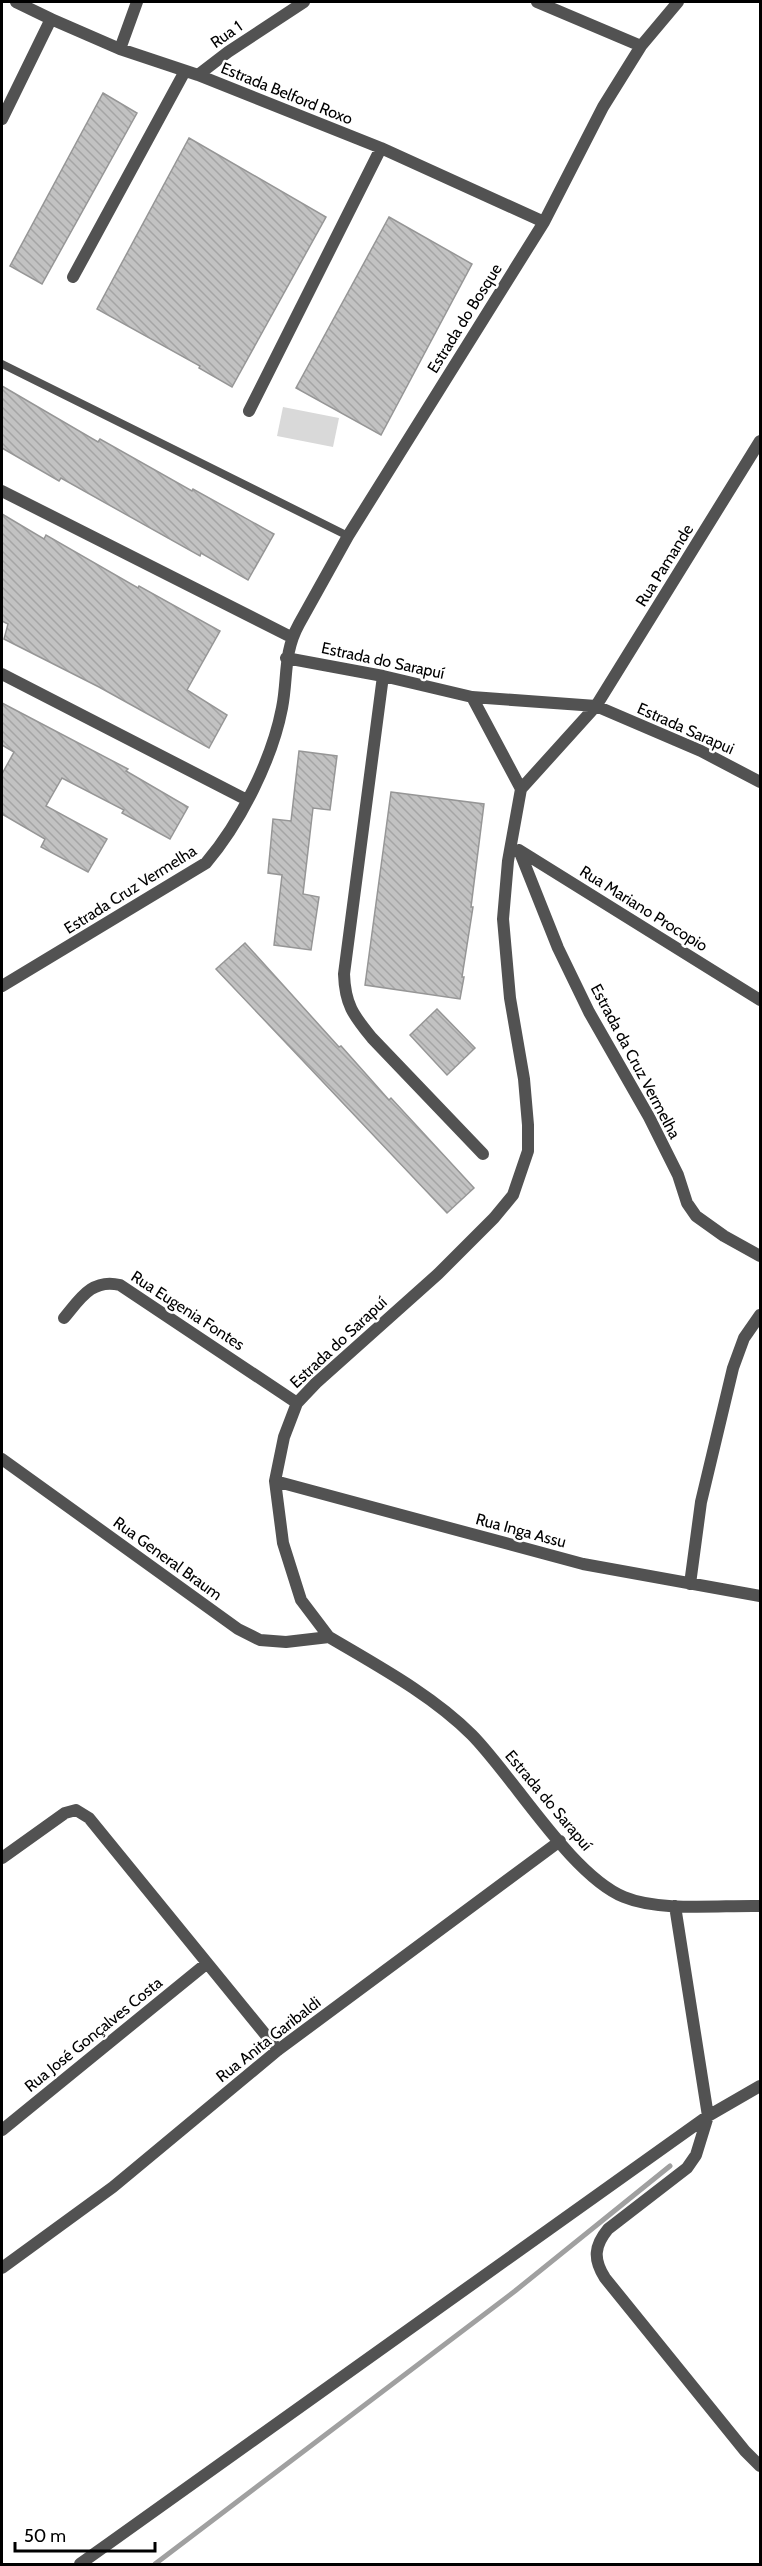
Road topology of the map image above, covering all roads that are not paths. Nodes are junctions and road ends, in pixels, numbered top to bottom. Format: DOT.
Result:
graph roads {
  1 [pos="16,2"];
  2 [pos="137,2"];
  3 [pos="304,2"];
  4 [pos="537,2"];
  5 [pos="678,2"];
  6 [pos="51,19"];
  7 [pos="641,46"];
  8 [pos="120,49"];
  9 [pos="185,71"];
  10 [pos="198,75"];
  11 [pos="2,119"];
  12 [pos="381,148"];
  13 [pos="544,222"];
  14 [pos="73,277"];
  15 [pos="2,364"];
  16 [pos="249,411"];
  17 [pos="760,441"];
  18 [pos="2,491"];
  19 [pos="348,536"];
  20 [pos="291,637"];
  21 [pos="286,658"];
  22 [pos="2,674"];
  23 [pos="383,675"];
  24 [pos="472,697"];
  25 [pos="596,706"];
  26 [pos="760,782"];
  27 [pos="521,789"];
  28 [pos="247,800"];
  29 [pos="515,847"];
  30 [pos="2,986"];
  31 [pos="760,1000"];
  32 [pos="483,1154"];
  33 [pos="760,1256"];
  34 [pos="760,1315"];
  35 [pos="64,1318"];
  36 [pos="297,1403"];
  37 [pos="2,1459"];
  38 [pos="275,1481"];
  39 [pos="690,1584"];
  40 [pos="760,1596"];
  41 [pos="329,1637"];
  42 [pos="560,1841"];
  43 [pos="2,1858"];
  44 [pos="675,1906"];
  45 [pos="760,1906"];
  46 [pos="206,1964"];
  47 [pos="278,2050"];
  48 [pos="760,2086"];
  49 [pos="708,2116"];
  50 [pos="2,2130"];
  51 [pos="3,2265"];
  52 [pos="760,2466"];
  53 [pos="80,2565"];
  1 -- 6 [label="street, Estrada Belford Roxo"];
  2 -- 8 [label="street"];
  3 -- 10 [label="street, Rua 1"];
  4 -- 7 [label="street"];
  5 -- 7 [label="street, Estrada do Bosque"];
  6 -- 8 [label="street, Estrada Belford Roxo"];
  6 -- 11 [label="street"];
  7 -- 13 [label="street, Estrada do Bosque"];
  8 -- 9 [label="street, Estrada Belford Roxo"];
  9 -- 10 [label="street, Estrada Belford Roxo"];
  9 -- 14 [label="street"];
  10 -- 12 [label="street, Estrada Belford Roxo"];
  12 -- 13 [label="street, Estrada Belford Roxo"];
  12 -- 16 [label="street"];
  13 -- 19 [label="street, Estrada do Bosque"];
  15 -- 19 [label="lane"];
  17 -- 25 [label="street, Rua Pamande"];
  18 -- 20 [label="street"];
  19 -- 20 [label="street, Estrada do Bosque"];
  20 -- 21 [label="street, Estrada do Bosque"];
  21 -- 23 [label="street, Estrada do Sarapuí"];
  21 -- 28 [label="street, Estrada Cruz Vermelha"];
  22 -- 28 [label="street"];
  23 -- 24 [label="street, Estrada do Sarapuí"];
  23 -- 32 [label="street"];
  24 -- 25 [label="street, Estrada do Sarapuí"];
  24 -- 27 [label="street"];
  25 -- 26 [label="street, Estrada Sarapui"];
  25 -- 27 [label="street"];
  27 -- 29 [label="street, Estrada do Sarapuí"];
  28 -- 30 [label="street, Estrada Cruz Vermelha"];
  29 -- 31 [label="street, Rua Mariano Procopio"];
  29 -- 33 [label="street, Estrada da Cruz Vermelha"];
  29 -- 36 [label="street, Estrada do Sarapuí"];
  34 -- 39 [label="street"];
  35 -- 36 [label="street, Rua Eugenia Fontes"];
  36 -- 38 [label="street, Estrada do Sarapuí"];
  37 -- 41 [label="street, Rua General Braum"];
  38 -- 39 [label="street, Rua Inga Assu"];
  38 -- 41 [label="street, Estrada do Sarapuí"];
  39 -- 40 [label="street, Rua Inga Assu"];
  41 -- 42 [label="street, Estrada do Sarapuí"];
  42 -- 44 [label="street, Estrada do Sarapuí"];
  42 -- 47 [label="street, Rua Anita Garibaldi"];
  43 -- 46 [label="street"];
  44 -- 45 [label="street, Estrada do Sarapuí"];
  44 -- 49 [label="street"];
  46 -- 47 [label="street"];
  46 -- 50 [label="street, Rua José Gonçalves Costa"];
  47 -- 51 [label="street, Rua Anita Garibaldi"];
  48 -- 49 [label="street"];
  49 -- 52 [label="street"];
  49 -- 53 [label="street"];
}
